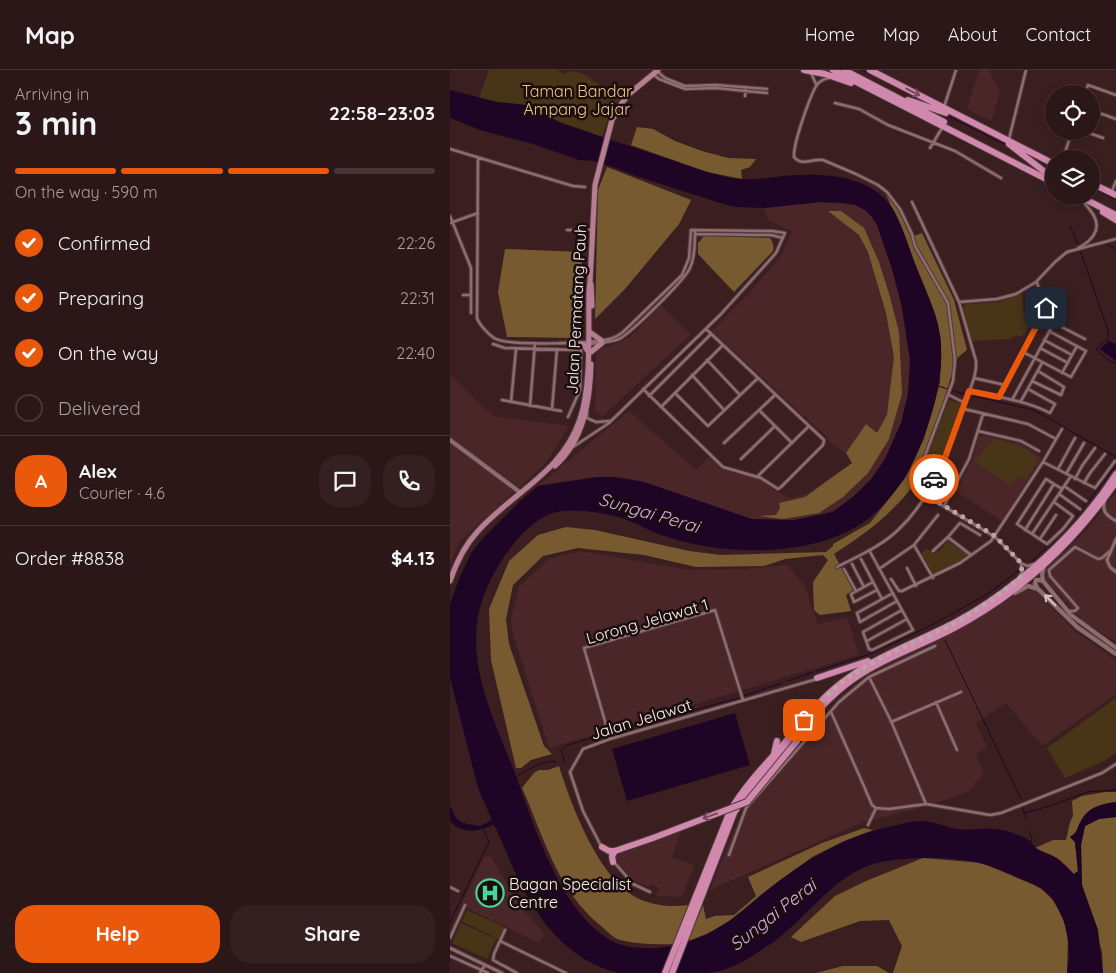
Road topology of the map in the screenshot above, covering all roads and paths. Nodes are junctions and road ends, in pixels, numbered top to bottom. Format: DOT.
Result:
graph roads {
  1 [pos="806,70"];
  2 [pos="833,70"];
  3 [pos="844,70"];
  4 [pos="870,70"];
  5 [pos="956,70"];
  6 [pos="1026,70"];
  7 [pos="656,72"];
  8 [pos="835,77"];
  9 [pos="859,84"];
  10 [pos="816,86"];
  11 [pos="716,87"];
  12 [pos="746,87"];
  13 [pos="1100,89"];
  14 [pos="745,91"];
  15 [pos="1116,94"];
  16 [pos="892,95"];
  17 [pos="745,96"];
  18 [pos="835,103"];
  19 [pos="943,108"];
  20 [pos="1100,113"];
  21 [pos="1116,119"];
  22 [pos="969,121"];
  23 [pos="943,127"];
  24 [pos="996,134"];
  25 [pos="1100,137"];
  26 [pos="1103,138"];
  27 [pos="1009,141"];
  28 [pos="934,143"];
  29 [pos="930,148"];
  30 [pos="450,149"];
  31 [pos="478,158"];
  32 [pos="1045,159"];
  33 [pos="1045,171"];
  34 [pos="1045,174"];
  35 [pos="1001,178"];
  36 [pos="1045,178"];
  37 [pos="1116,181"];
  38 [pos="586,186"];
  39 [pos="1100,187"];
  40 [pos="1114,193"];
  41 [pos="912,202"];
  42 [pos="1100,202"];
  43 [pos="1086,205"];
  44 [pos="1095,205"];
  45 [pos="1096,205"];
  46 [pos="1116,210"];
  47 [pos="478,213"];
  48 [pos="1116,215"];
  49 [pos="450,216"];
  50 [pos="1116,220"];
  51 [pos="451,223"];
  52 [pos="567,230"];
  53 [pos="592,230"];
  54 [pos="695,230"];
  55 [pos="690,234"];
  56 [pos="695,234"];
  57 [pos="783,238"];
  58 [pos="1116,239"];
  59 [pos="1077,249"];
  60 [pos="1036,282"];
  61 [pos="463,295"];
  62 [pos="471,295"];
  63 [pos="959,302"];
  64 [pos="470,313"];
  65 [pos="706,329"];
  66 [pos="1049,331"];
  67 [pos="711,334"];
  68 [pos="1085,339"];
  69 [pos="589,340"];
  70 [pos="1044,340"];
  71 [pos="602,342"];
  72 [pos="535,343"];
  73 [pos="493,344"];
  74 [pos="580,345"];
  75 [pos="722,345"];
  76 [pos="1077,346"];
  77 [pos="516,348"];
  78 [pos="534,348"];
  79 [pos="1040,348"];
  80 [pos="557,349"];
  81 [pos="589,352"];
  82 [pos="1023,352"];
  83 [pos="1072,355"];
  84 [pos="1034,358"];
  85 [pos="707,360"];
  86 [pos="1042,362"];
  87 [pos="1068,363"];
  88 [pos="1038,371"];
  89 [pos="1062,373"];
  90 [pos="692,375"];
  91 [pos="758,378"];
  92 [pos="974,378"];
  93 [pos="1032,381"];
  94 [pos="1005,385"];
  95 [pos="643,389"];
  96 [pos="1028,389"];
  97 [pos="969,391"];
  98 [pos="675,393"];
  99 [pos="740,395"];
  100 [pos="775,395"];
  101 [pos="949,395"];
  102 [pos="649,396"];
  103 [pos="999,397"];
  104 [pos="502,400"];
  105 [pos="1012,400"];
  106 [pos="1021,401"];
  107 [pos="511,402"];
  108 [pos="965,403"];
  109 [pos="530,406"];
  110 [pos="661,407"];
  111 [pos="964,409"];
  112 [pos="552,410"];
  113 [pos="587,410"];
  114 [pos="724,410"];
  115 [pos="759,410"];
  116 [pos="561,411"];
  117 [pos="983,414"];
  118 [pos="568,417"];
  119 [pos="610,421"];
  120 [pos="775,426"];
  121 [pos="808,426"];
  122 [pos="1062,429"];
  123 [pos="978,432"];
  124 [pos="1075,438"];
  125 [pos="450,440"];
  126 [pos="1056,440"];
  127 [pos="724,443"];
  128 [pos="792,443"];
  129 [pos="1084,444"];
  130 [pos="1095,448"];
  131 [pos="569,450"];
  132 [pos="1039,451"];
  133 [pos="1105,454"];
  134 [pos="741,459"];
  135 [pos="1115,461"];
  136 [pos="1043,462"];
  137 [pos="1058,469"];
  138 [pos="547,472"];
  139 [pos="1066,474"];
  140 [pos="1116,474"];
  141 [pos="758,476"];
  142 [pos="1071,476"];
  143 [pos="1075,479"];
  144 [pos="1116,482"];
  145 [pos="1084,483"];
  146 [pos="1054,484"];
  147 [pos="1063,488"];
  148 [pos="521,493"];
  149 [pos="1059,494"];
  150 [pos="926,495"];
  151 [pos="1106,497"];
  152 [pos="1086,501"];
  153 [pos="1054,502"];
  154 [pos="944,506"];
  155 [pos="1080,509"];
  156 [pos="938,515"];
  157 [pos="1056,515"];
  158 [pos="1116,521"];
  159 [pos="1025,530"];
  160 [pos="1032,534"];
  161 [pos="980,536"];
  162 [pos="995,536"];
  163 [pos="948,537"];
  164 [pos="1116,539"];
  165 [pos="1040,540"];
  166 [pos="914,545"];
  167 [pos="869,550"];
  168 [pos="934,551"];
  169 [pos="1109,553"];
  170 [pos="971,555"];
  171 [pos="861,559"];
  172 [pos="1044,561"];
  173 [pos="1021,563"];
  174 [pos="852,564"];
  175 [pos="837,567"];
  176 [pos="844,568"];
  177 [pos="879,568"];
  178 [pos="907,568"];
  179 [pos="452,571"];
  180 [pos="1116,572"];
  181 [pos="933,578"];
  182 [pos="1020,578"];
  183 [pos="891,579"];
  184 [pos="450,581"];
  185 [pos="1043,581"];
  186 [pos="873,582"];
  187 [pos="916,586"];
  188 [pos="864,587"];
  189 [pos="1038,589"];
  190 [pos="877,590"];
  191 [pos="856,591"];
  192 [pos="893,593"];
  193 [pos="882,599"];
  194 [pos="897,602"];
  195 [pos="991,606"];
  196 [pos="1064,607"];
  197 [pos="902,610"];
  198 [pos="907,619"];
  199 [pos="866,641"];
  200 [pos="918,646"];
  201 [pos="935,646"];
  202 [pos="1116,651"];
  203 [pos="892,652"];
  204 [pos="916,655"];
  205 [pos="869,677"];
  206 [pos="817,678"];
  207 [pos="960,692"];
  208 [pos="831,694"];
  209 [pos="812,699"];
  210 [pos="742,700"];
  211 [pos="936,702"];
  212 [pos="832,712"];
  213 [pos="891,722"];
  214 [pos="610,739"];
  215 [pos="777,741"];
  216 [pos="957,750"];
  217 [pos="774,755"];
  218 [pos="1116,764"];
  219 [pos="926,804"];
  220 [pos="876,808"];
  221 [pos="868,825"];
  222 [pos="720,841"];
  223 [pos="602,847"];
  224 [pos="615,851"];
  225 [pos="729,855"];
  226 [pos="613,862"];
  227 [pos="450,887"];
  228 [pos="458,891"];
  229 [pos="650,892"];
  230 [pos="465,905"];
  231 [pos="505,930"];
  232 [pos="450,938"];
  233 [pos="500,941"];
  234 [pos="450,948"];
  235 [pos="450,956"];
  236 [pos="484,965"];
  237 [pos="558,969"];
  238 [pos="481,972"];
  239 [pos="488,973"];
  240 [pos="502,973"];
  241 [pos="517,973"];
  242 [pos="556,973"];
  243 [pos="566,973"];
  244 [pos="665,973"];
  245 [pos="672,973"];
  1 -- 8 [label="highway"];
  1 -- 10 [label="street"];
  2 -- 9 [label="highway"];
  3 -- 16 [label="highway"];
  4 -- 19 [label="highway, one-way"];
  5 -- 19 [label="street"];
  6 -- 27 [label="street"];
  7 -- 11 [label="street"];
  7 -- 53 [label="main road, Jalan Permatang Pauh"];
  8 -- 9 [label="highway"];
  8 -- 10 [label="street"];
  9 -- 23 [label="highway"];
  10 -- 101 [label="street"];
  11 -- 12 [label="street"];
  11 -- 14 [label="street"];
  12 -- 14 [label="street"];
  12 -- 14 [label="street"];
  13 -- 15 [label="street"];
  14 -- 17 [label="street"];
  16 -- 22 [label="highway"];
  16 -- 34 [label="highway"];
  18 -- 28 [label="street"];
  19 -- 22 [label="highway"];
  20 -- 21 [label="street"];
  22 -- 24 [label="highway"];
  23 -- 28 [label="street"];
  23 -- 36 [label="highway"];
  24 -- 27 [label="highway"];
  24 -- 33 [label="highway"];
  25 -- 26 [label="street"];
  27 -- 32 [label="highway"];
  28 -- 29 [label="street"];
  28 -- 35 [label="street"];
  30 -- 31 [label="street"];
  31 -- 38 [label="street"];
  31 -- 47 [label="street"];
  37 -- 40 [label="street"];
  39 -- 40 [label="highway"];
  41 -- 63 [label="street"];
  42 -- 46 [label="highway"];
  43 -- 59 [label="street"];
  44 -- 50 [label="highway"];
  45 -- 48 [label="highway"];
  47 -- 51 [label="street"];
  47 -- 72 [label="street"];
  49 -- 51 [label="street"];
  51 -- 62 [label="street"];
  52 -- 53 [label="street"];
  53 -- 69 [label="main road, Jalan Permatang Pauh"];
  54 -- 55 [label="street"];
  54 -- 56 [label="street"];
  54 -- 57 [label="street"];
  55 -- 56 [label="street"];
  55 -- 71 [label="street"];
  56 -- 57 [label="street"];
  56 -- 71 [label="street"];
  57 -- 65 [label="street"];
  58 -- 59 [label="street"];
  59 -- 60 [label="street"];
  60 -- 63 [label="street"];
  60 -- 82 [label="street"];
  61 -- 62 [label="street"];
  62 -- 64 [label="street"];
  63 -- 92 [label="street"];
  65 -- 67 [label="street"];
  65 -- 95 [label="street"];
  66 -- 68 [label="street"];
  66 -- 70 [label="street"];
  66 -- 76 [label="street"];
  67 -- 75 [label="street"];
  67 -- 102 [label="street"];
  69 -- 71 [label="main road"];
  69 -- 71 [label="street"];
  69 -- 74 [label="street"];
  69 -- 74 [label="main road"];
  69 -- 81 [label="main road, Jalan Permatang Pauh"];
  70 -- 79 [label="street"];
  70 -- 83 [label="street"];
  71 -- 81 [label="main road"];
  72 -- 74 [label="street"];
  72 -- 78 [label="street"];
  73 -- 77 [label="street"];
  74 -- 80 [label="street"];
  74 -- 81 [label="main road"];
  74 -- 118 [label="street"];
  75 -- 85 [label="street"];
  75 -- 91 [label="street"];
  76 -- 83 [label="street"];
  76 -- 89 [label="street"];
  77 -- 78 [label="street"];
  77 -- 107 [label="street"];
  78 -- 80 [label="street"];
  78 -- 109 [label="street"];
  79 -- 84 [label="street"];
  79 -- 87 [label="street"];
  80 -- 112 [label="street"];
  81 -- 113 [label="main road"];
  81 -- 138 [label="main road, Jalan Permatang Pauh"];
  82 -- 84 [label="street"];
  82 -- 94 [label="street"];
  83 -- 87 [label="street"];
  84 -- 86 [label="street"];
  84 -- 105 [label="street"];
  85 -- 90 [label="street"];
  85 -- 99 [label="street"];
  86 -- 88 [label="street"];
  86 -- 89 [label="street"];
  87 -- 89 [label="street"];
  88 -- 93 [label="street"];
  88 -- 93 [label="street"];
  90 -- 98 [label="street"];
  90 -- 114 [label="street"];
  91 -- 99 [label="street"];
  91 -- 100 [label="street"];
  92 -- 94 [label="street"];
  92 -- 97 [label="street"];
  93 -- 96 [label="street"];
  94 -- 103 [label="street"];
  95 -- 102 [label="street"];
  95 -- 119 [label="street"];
  96 -- 106 [label="street"];
  96 -- 106 [label="street"];
  97 -- 103 [label="street"];
  97 -- 108 [label="street"];
  98 -- 110 [label="street"];
  98 -- 114 [label="street"];
  99 -- 114 [label="street"];
  100 -- 115 [label="street"];
  100 -- 121 [label="street"];
  101 -- 108 [label="street"];
  101 -- 150 [label="street"];
  102 -- 110 [label="street"];
  103 -- 105 [label="street"];
  104 -- 107 [label="street"];
  105 -- 106 [label="street"];
  107 -- 109 [label="street"];
  108 -- 111 [label="street"];
  109 -- 112 [label="street"];
  110 -- 141 [label="street"];
  111 -- 117 [label="street"];
  111 -- 150 [label="street"];
  112 -- 116 [label="street"];
  113 -- 119 [label="street"];
  113 -- 131 [label="main road"];
  115 -- 120 [label="street"];
  115 -- 127 [label="street"];
  117 -- 123 [label="street"];
  117 -- 126 [label="street"];
  119 -- 131 [label="street"];
  120 -- 128 [label="street"];
  120 -- 134 [label="street"];
  121 -- 128 [label="street"];
  121 -- 141 [label="street"];
  122 -- 126 [label="street"];
  123 -- 132 [label="street"];
  123 -- 154 [label="street"];
  124 -- 137 [label="street"];
  125 -- 148 [label="main road"];
  126 -- 136 [label="street"];
  128 -- 141 [label="street"];
  129 -- 139 [label="street"];
  130 -- 143 [label="street"];
  131 -- 138 [label="main road"];
  133 -- 145 [label="street"];
  135 -- 145 [label="street"];
  136 -- 137 [label="street"];
  136 -- 162 [label="street"];
  137 -- 139 [label="street"];
  138 -- 148 [label="main road, Jalan Permatang Pauh"];
  139 -- 142 [label="street"];
  140 -- 172 [label="highway"];
  142 -- 143 [label="street"];
  142 -- 147 [label="street"];
  143 -- 145 [label="street"];
  144 -- 151 [label="highway"];
  146 -- 147 [label="street"];
  146 -- 159 [label="street"];
  146 -- 159 [label="street"];
  147 -- 149 [label="street"];
  147 -- 152 [label="street"];
  148 -- 179 [label="main road, Jalan Permatang Pauh"];
  149 -- 153 [label="street"];
  149 -- 155 [label="street"];
  150 -- 154 [label="street"];
  150 -- 167 [label="street"];
  151 -- 158 [label="street"];
  151 -- 172 [label="highway"];
  153 -- 160 [label="street"];
  153 -- 165 [label="street"];
  154 -- 162 [label="street"];
  156 -- 166 [label="street"];
  157 -- 165 [label="street"];
  159 -- 160 [label="street"];
  160 -- 165 [label="street"];
  161 -- 163 [label="street"];
  162 -- 170 [label="street"];
  162 -- 173 [label="street"];
  163 -- 168 [label="street"];
  163 -- 170 [label="street"];
  164 -- 169 [label="street"];
  166 -- 177 [label="street"];
  166 -- 181 [label="street"];
  167 -- 175 [label="street"];
  167 -- 177 [label="street"];
  169 -- 180 [label="street"];
  169 -- 196 [label="street"];
  170 -- 181 [label="street"];
  171 -- 186 [label="street"];
  172 -- 173 [label="street"];
  172 -- 182 [label="highway"];
  172 -- 185 [label="main road"];
  172 -- 195 [label="highway"];
  173 -- 182 [label="street"];
  174 -- 188 [label="street"];
  176 -- 191 [label="street"];
  177 -- 192 [label="street"];
  178 -- 187 [label="street"];
  179 -- 184 [label="main road, Jalan Permatang Pauh"];
  181 -- 187 [label="street"];
  182 -- 203 [label="highway"];
  183 -- 187 [label="street"];
  185 -- 189 [label="main road"];
  185 -- 196 [label="main road"];
  186 -- 188 [label="street"];
  186 -- 190 [label="street"];
  188 -- 191 [label="street"];
  189 -- 195 [label="main road"];
  202 -- 189 [label="main road, one-way"];
  190 -- 191 [label="street"];
  190 -- 193 [label="street"];
  192 -- 193 [label="street"];
  192 -- 194 [label="street"];
  193 -- 194 [label="street"];
  194 -- 197 [label="street"];
  195 -- 200 [label="highway"];
  196 -- 202 [label="main road"];
  197 -- 198 [label="street"];
  197 -- 199 [label="street"];
  198 -- 199 [label="street"];
  198 -- 199 [label="street"];
  200 -- 204 [label="highway"];
  200 -- 208 [label="highway"];
  201 -- 204 [label="street"];
  203 -- 206 [label="highway"];
  203 -- 208 [label="highway"];
  204 -- 205 [label="street"];
  205 -- 212 [label="street"];
  205 -- 213 [label="street"];
  206 -- 210 [label="street, Jalan Jelawat"];
  207 -- 211 [label="street"];
  208 -- 209 [label="highway"];
  208 -- 217 [label="highway"];
  208 -- 222 [label="highway"];
  208 -- 224 [label="highway, one-way, bridge"];
  210 -- 214 [label="street, Jalan Jelawat"];
  210 -- 214 [label="street, Lorong Jelawat 1"];
  211 -- 213 [label="street"];
  211 -- 216 [label="street"];
  212 -- 220 [label="street"];
  212 -- 225 [label="street"];
  213 -- 219 [label="street"];
  214 -- 223 [label="street, Jalan Jelawat"];
  215 -- 217 [label="highway"];
  217 -- 222 [label="highway"];
  218 -- 219 [label="street"];
  219 -- 220 [label="street"];
  220 -- 221 [label="street"];
  222 -- 244 [label="highway"];
  222 -- 245 [label="highway"];
  223 -- 224 [label="highway"];
  223 -- 226 [label="street, Jalan Jelawat"];
  224 -- 226 [label="highway"];
  226 -- 229 [label="street, Jalan Jelawat"];
  227 -- 228 [label="street"];
  230 -- 232 [label="street"];
  231 -- 233 [label="street"];
  233 -- 237 [label="street"];
  233 -- 241 [label="street"];
  234 -- 236 [label="street"];
  235 -- 238 [label="street"];
  236 -- 238 [label="street"];
  236 -- 240 [label="street"];
  237 -- 242 [label="street"];
  237 -- 243 [label="street"];
  238 -- 239 [label="street"];
}
